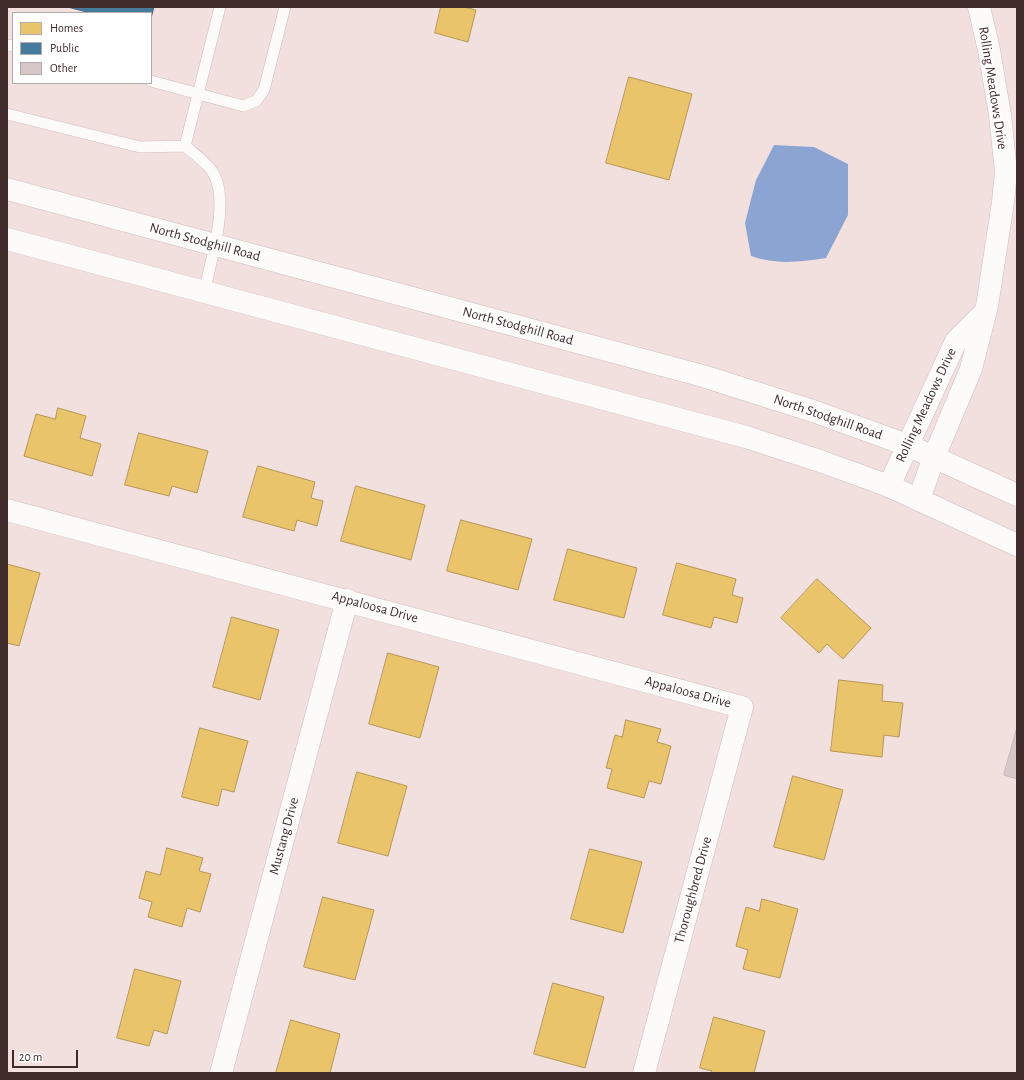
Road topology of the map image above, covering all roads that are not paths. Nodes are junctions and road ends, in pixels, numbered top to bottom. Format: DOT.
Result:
graph roads {
  1 [pos="220,7"];
  2 [pos="285,7"];
  3 [pos="979,7"];
  4 [pos="152,81"];
  5 [pos="198,93"];
  6 [pos="7,114"];
  7 [pos="185,146"];
  8 [pos="7,189"];
  9 [pos="7,239"];
  10 [pos="214,244"];
  11 [pos="204,292"];
  12 [pos="986,311"];
  13 [pos="907,445"];
  14 [pos="934,457"];
  15 [pos="889,486"];
  16 [pos="1017,495"];
  17 [pos="919,499"];
  18 [pos="7,510"];
  19 [pos="1017,545"];
  20 [pos="347,600"];
  21 [pos="742,706"];
  22 [pos="221,1073"];
  23 [pos="644,1073"];
  1 -- 5 [label="lane"];
  2 -- 5 [label="lane"];
  3 -- 12 [label="street, Rolling Meadows Drive"];
  4 -- 5 [label="lane"];
  5 -- 7 [label="lane"];
  6 -- 7 [label="lane"];
  7 -- 10 [label="lane"];
  8 -- 10 [label="street, North Stodghill Road"];
  9 -- 11 [label="street"];
  10 -- 11 [label="lane"];
  10 -- 13 [label="street, North Stodghill Road"];
  11 -- 15 [label="street"];
  12 -- 13 [label="street, Rolling Meadows Drive"];
  12 -- 14 [label="street, Rolling Meadows Drive"];
  13 -- 14 [label="street, North Stodghill Road"];
  13 -- 15 [label="street, Rolling Meadows Drive"];
  14 -- 16 [label="street, North Stodghill Road"];
  14 -- 17 [label="street, Rolling Meadows Drive"];
  15 -- 17 [label="street"];
  17 -- 19 [label="street"];
  18 -- 20 [label="street, Appaloosa Drive"];
  20 -- 21 [label="street, Appaloosa Drive"];
  20 -- 22 [label="street, Mustang Drive"];
  21 -- 23 [label="street, Thoroughbred Drive"];
}
